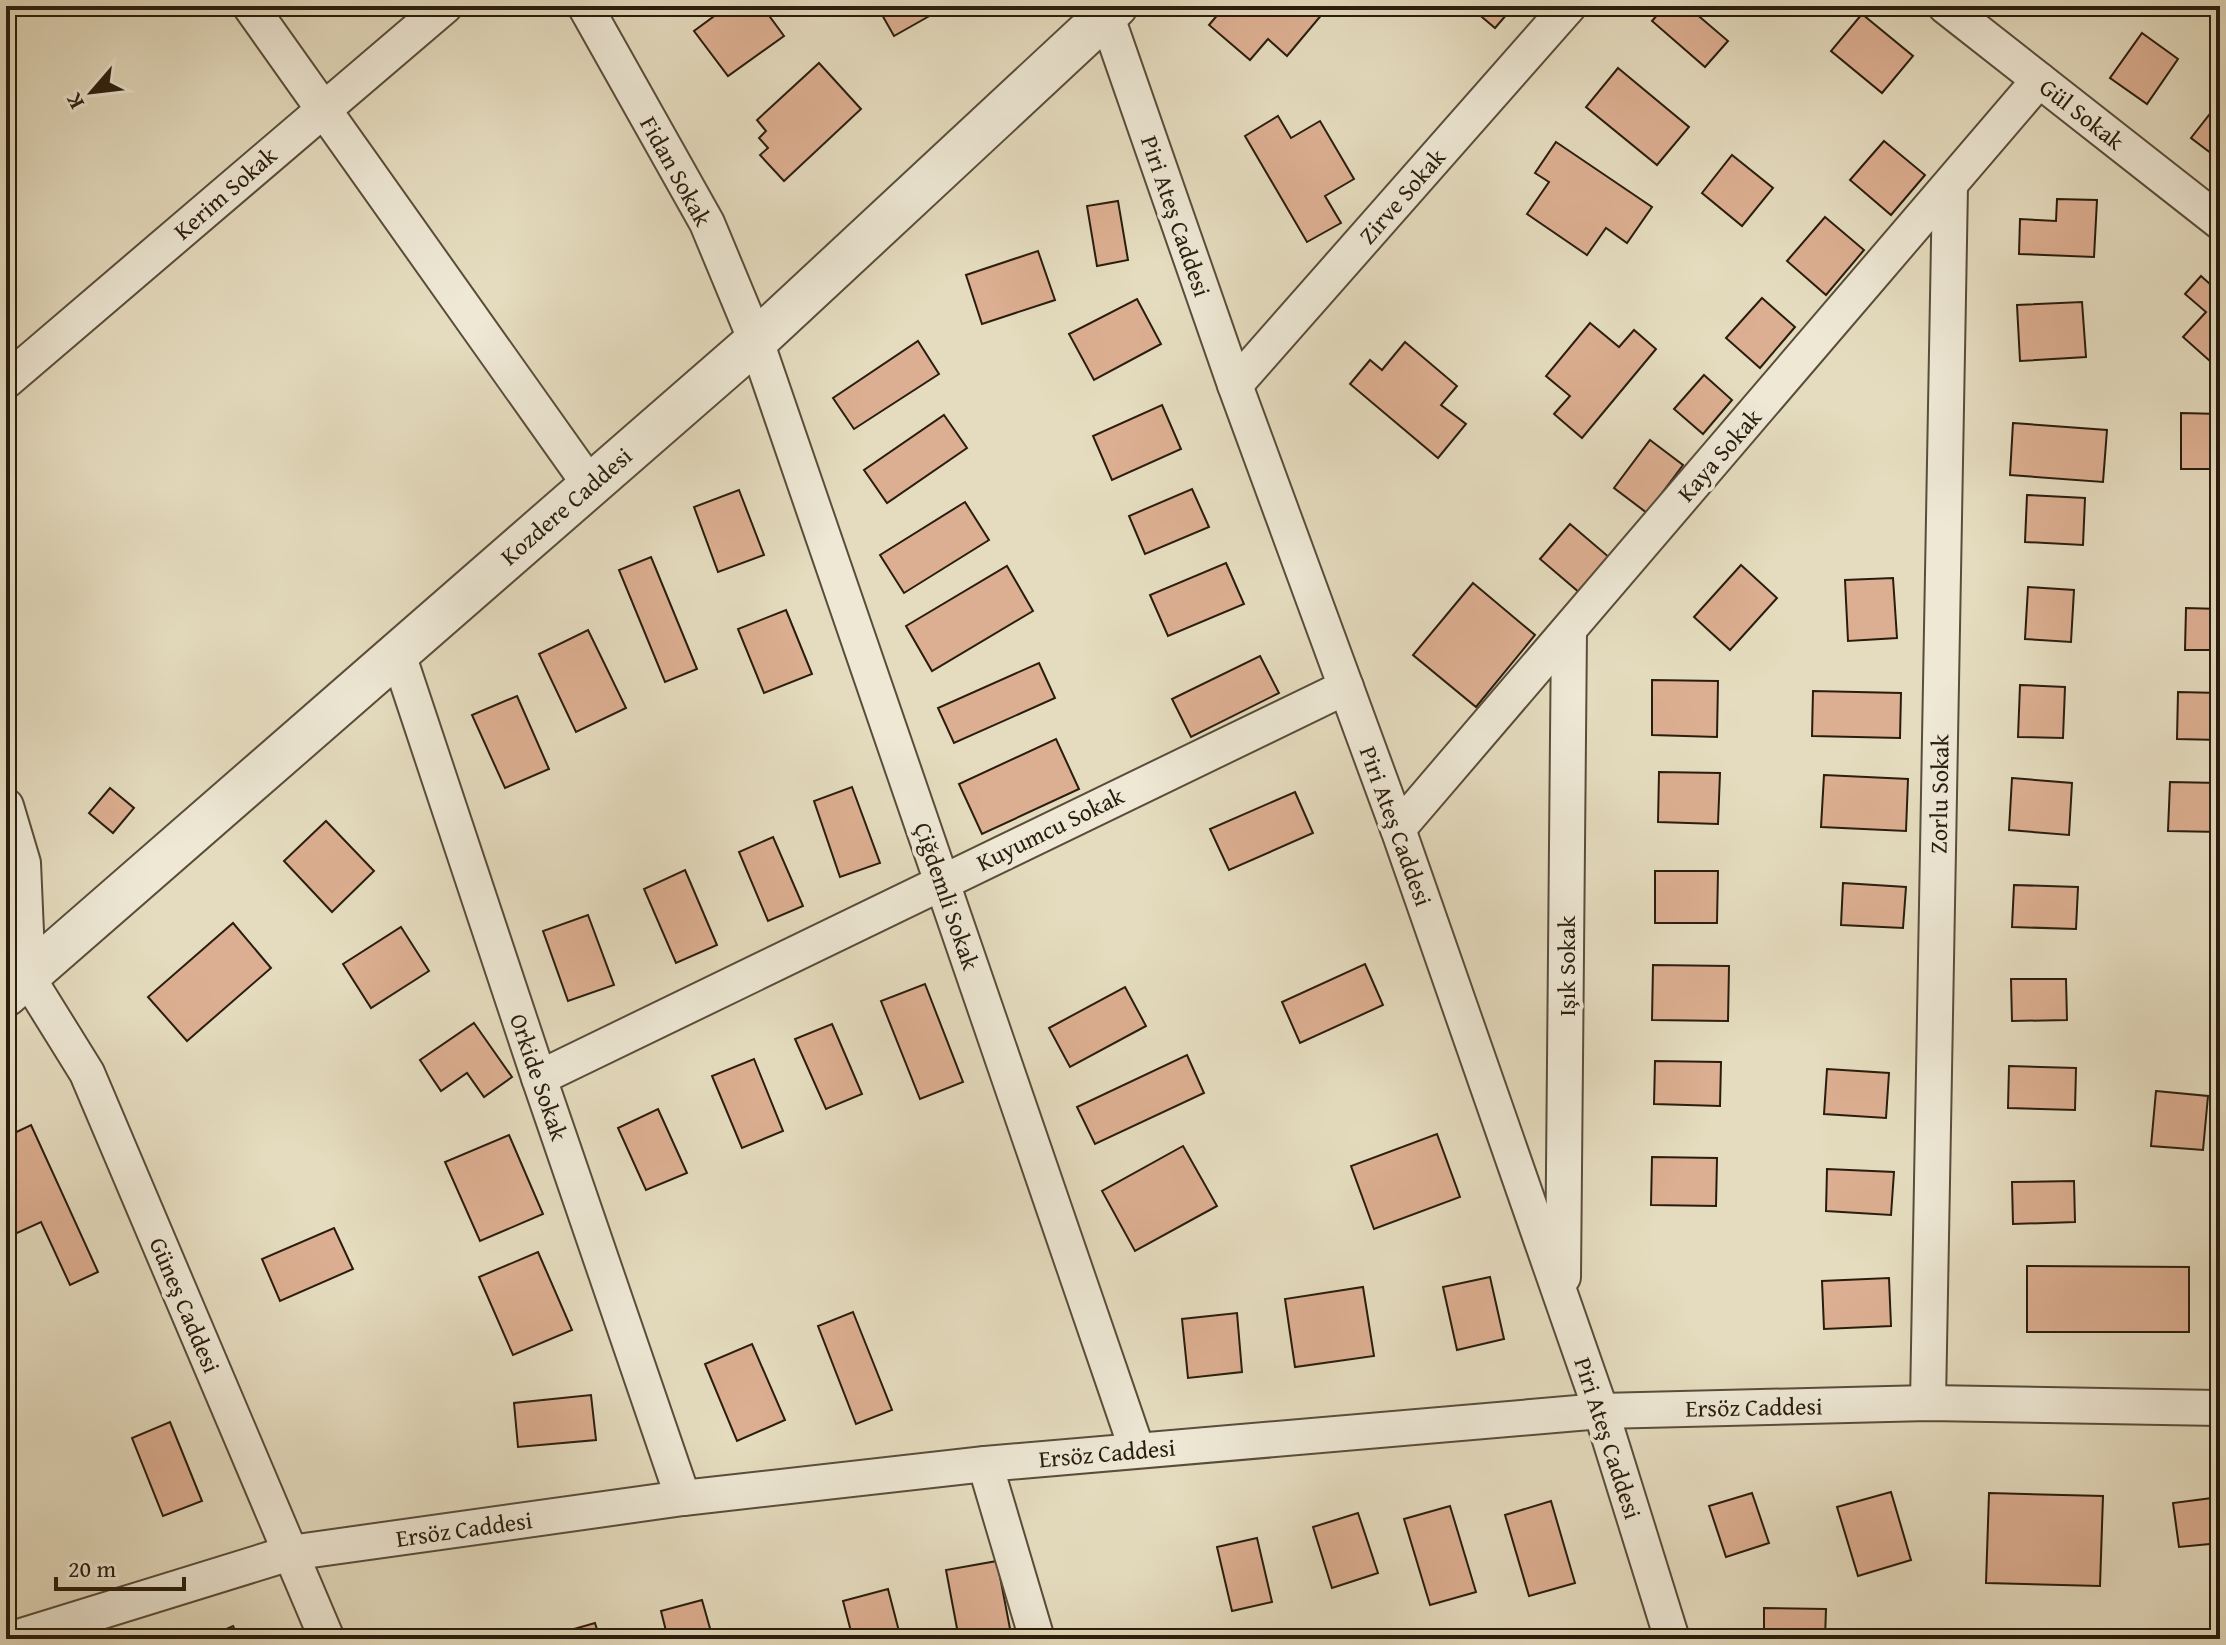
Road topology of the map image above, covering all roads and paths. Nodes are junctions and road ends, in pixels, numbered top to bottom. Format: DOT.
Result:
graph roads {
  1 [pos="250,6"];
  2 [pos="445,6"];
  3 [pos="585,6"];
  4 [pos="1569,6"];
  5 [pos="1945,6"];
  6 [pos="1111,11"];
  7 [pos="2039,80"];
  8 [pos="323,109"];
  9 [pos="1950,186"];
  10 [pos="2220,222"];
  11 [pos="756,341"];
  12 [pos="6,381"];
  13 [pos="1235,385"];
  14 [pos="590,485"];
  15 [pos="1569,630"];
  16 [pos="398,654"];
  17 [pos="1346,687"];
  18 [pos="6,806"];
  19 [pos="1398,829"];
  20 [pos="942,881"];
  21 [pos="13,979"];
  22 [pos="539,1078"];
  23 [pos="1563,1302"];
  24 [pos="1928,1403"];
  25 [pos="2220,1408"];
  26 [pos="1601,1411"];
  27 [pos="1137,1450"];
  28 [pos="985,1464"];
  29 [pos="683,1498"];
  30 [pos="290,1553"];
  31 [pos="12,1639"];
  32 [pos="327,1639"];
  33 [pos="1037,1639"];
  34 [pos="1672,1639"];
  1 -- 8 [label="street"];
  2 -- 8 [label="street, Kerim Sokak"];
  3 -- 11 [label="street, Fidan Sokak"];
  4 -- 13 [label="street, Zirve Sokak"];
  5 -- 7 [label="street, Gül Sokak"];
  6 -- 11 [label="street, Kozdere Caddesi"];
  6 -- 13 [label="street, Piri Ateş Caddesi"];
  7 -- 9 [label="street, Kaya Sokak"];
  7 -- 10 [label="street, Gül Sokak"];
  8 -- 12 [label="street, Kerim Sokak"];
  8 -- 14 [label="street"];
  9 -- 15 [label="street, Kaya Sokak"];
  9 -- 24 [label="street, Zorlu Sokak"];
  11 -- 14 [label="street, Kozdere Caddesi"];
  11 -- 20 [label="street, Çiğdemli Sokak"];
  13 -- 17 [label="street, Piri Ateş Caddesi"];
  14 -- 16 [label="street, Kozdere Caddesi"];
  15 -- 19 [label="street, Kaya Sokak"];
  15 -- 23 [label="street, Işık Sokak"];
  16 -- 21 [label="street, Kozdere Caddesi"];
  16 -- 22 [label="street, Orkide Sokak"];
  17 -- 19 [label="street, Piri Ateş Caddesi"];
  17 -- 20 [label="street, Kuyumcu Sokak"];
  18 -- 21 [label="street"];
  19 -- 23 [label="street, Piri Ateş Caddesi"];
  20 -- 22 [label="street, Kuyumcu Sokak"];
  20 -- 27 [label="street, Çiğdemli Sokak"];
  21 -- 30 [label="street, Güneş Caddesi"];
  22 -- 29 [label="street, Orkide Sokak"];
  23 -- 26 [label="street, Piri Ateş Caddesi"];
  24 -- 25 [label="street, Ersöz Caddesi"];
  24 -- 26 [label="street, Ersöz Caddesi"];
  26 -- 27 [label="street, Ersöz Caddesi"];
  26 -- 34 [label="street, Piri Ateş Caddesi"];
  27 -- 28 [label="street, Ersöz Caddesi"];
  28 -- 29 [label="street, Ersöz Caddesi"];
  28 -- 33 [label="street"];
  29 -- 30 [label="street, Ersöz Caddesi"];
  30 -- 31 [label="street, Ersöz Caddesi"];
  30 -- 32 [label="street, Güneş Caddesi"];
}
